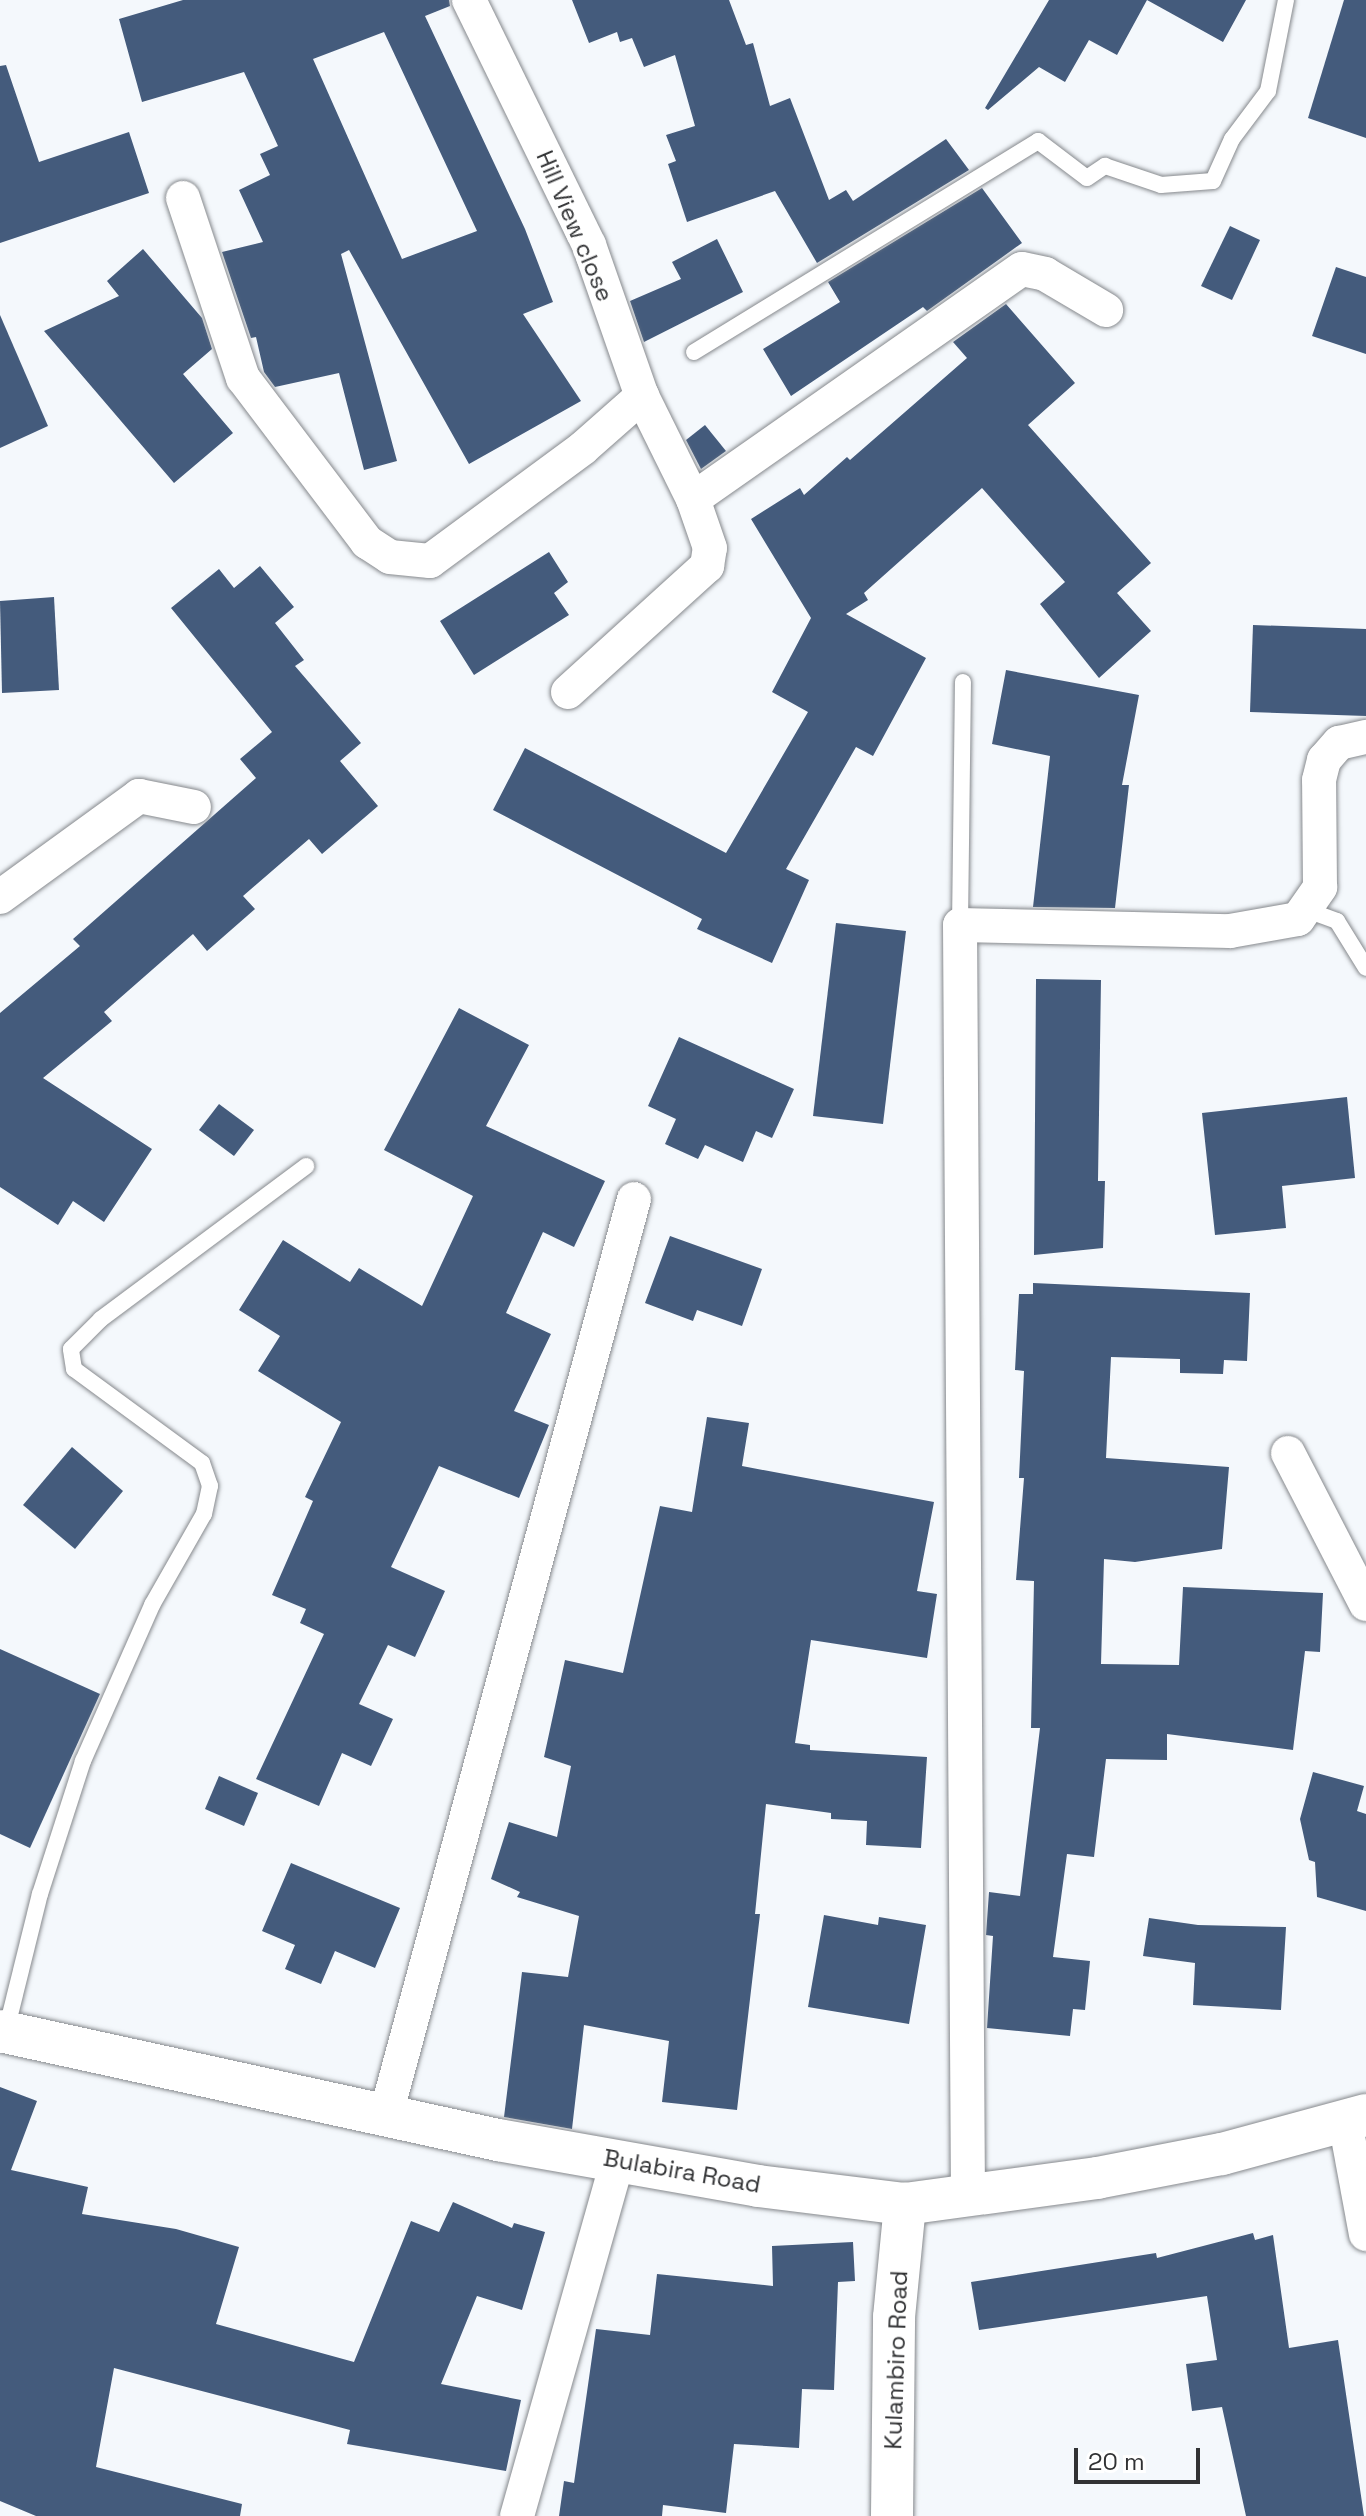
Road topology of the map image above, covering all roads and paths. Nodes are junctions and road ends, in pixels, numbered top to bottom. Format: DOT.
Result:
graph roads {
  1 [pos="469,0"];
  2 [pos="1286,0"];
  3 [pos="183,198"];
  4 [pos="1106,310"];
  5 [pos="694,352"];
  6 [pos="642,396"];
  7 [pos="693,499"];
  8 [pos="963,682"];
  9 [pos="568,692"];
  10 [pos="1366,737"];
  11 [pos="194,807"];
  12 [pos="0,897"];
  13 [pos="1307,910"];
  14 [pos="960,925"];
  15 [pos="1366,968"];
  16 [pos="306,1166"];
  17 [pos="634,1199"];
  18 [pos="1288,1453"];
  19 [pos="1366,1604"];
  20 [pos="3,2032"];
  21 [pos="385,2118"];
  22 [pos="1355,2118"];
  23 [pos="618,2159"];
  24 [pos="968,2197"];
  25 [pos="905,2204"];
  26 [pos="1366,2234"];
  27 [pos="517,2516"];
  28 [pos="892,2516"];
  1 -- 6 [label="street, Hill View close"];
  2 -- 5 [label="lane"];
  3 -- 6 [label="street"];
  4 -- 7 [label="street"];
  6 -- 7 [label="street, Hill View close"];
  7 -- 9 [label="street, Hill View close"];
  8 -- 14 [label="lane"];
  10 -- 13 [label="street"];
  11 -- 12 [label="street"];
  13 -- 14 [label="street"];
  13 -- 15 [label="lane"];
  14 -- 24 [label="street"];
  16 -- 20 [label="lane"];
  17 -- 21 [label="street"];
  18 -- 19 [label="street"];
  20 -- 21 [label="street, Bulabira Road"];
  21 -- 23 [label="street, Bulabira Road"];
  22 -- 24 [label="street, Bulabira Road"];
  22 -- 26 [label="street"];
  23 -- 25 [label="street, Bulabira Road"];
  23 -- 27 [label="street"];
  24 -- 25 [label="street, Bulabira Road"];
  25 -- 28 [label="street, Kulambiro Road"];
}
